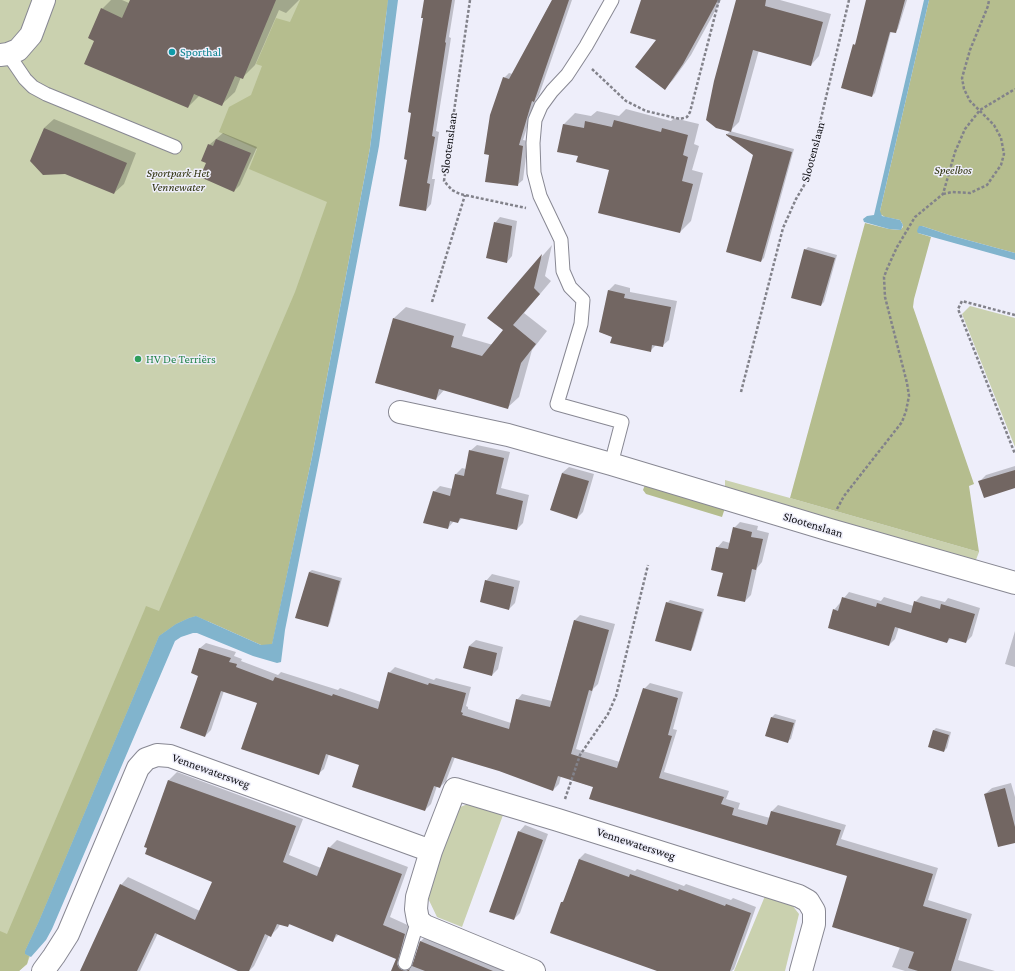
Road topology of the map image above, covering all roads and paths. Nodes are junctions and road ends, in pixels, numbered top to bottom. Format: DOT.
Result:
graph roads {
  1 [pos="44,0"];
  2 [pos="470,0"];
  3 [pos="612,0"];
  4 [pos="719,0"];
  5 [pos="849,0"];
  6 [pos="989,0"];
  7 [pos="4,55"];
  8 [pos="579,56"];
  9 [pos="1015,89"];
  10 [pos="980,110"];
  11 [pos="175,147"];
  12 [pos="942,194"];
  13 [pos="465,195"];
  14 [pos="544,204"];
  15 [pos="432,302"];
  16 [pos="1015,315"];
  17 [pos="741,392"];
  18 [pos="400,412"];
  19 [pos="1015,454"];
  20 [pos="611,464"];
  21 [pos="830,530"];
  22 [pos="648,564"];
  23 [pos="1015,583"];
  24 [pos="558,820"];
  25 [pos="432,851"];
  26 [pos="418,920"];
  27 [pos="405,963"];
  28 [pos="43,971"];
  29 [pos="534,971"];
  30 [pos="801,971"];
  1 -- 7 [label="street"];
  2 -- 13 [label="path, Slootenslaan"];
  3 -- 8 [label="lane"];
  4 -- 8 [label="path"];
  5 -- 17 [label="path, Slootenslaan"];
  6 -- 10 [label="path"];
  7 -- 11 [label="lane"];
  8 -- 14 [label="lane"];
  9 -- 10 [label="path"];
  10 -- 12 [label="path"];
  10 -- 12 [label="path"];
  12 -- 21 [label="path"];
  13 -- 14 [label="path, Slootenslaan"];
  13 -- 15 [label="path"];
  14 -- 20 [label="lane"];
  16 -- 19 [label="path"];
  18 -- 20 [label="street, Slootenslaan"];
  20 -- 21 [label="street, Slootenslaan"];
  21 -- 23 [label="street, Slootenslaan"];
  22 -- 24 [label="path"];
  24 -- 25 [label="street, Vennewatersweg"];
  24 -- 30 [label="street, Vennewatersweg"];
  25 -- 26 [label="street, Vennewatersweg"];
  25 -- 28 [label="street, Vennewatersweg"];
  26 -- 27 [label="lane"];
  26 -- 29 [label="street"];
}
